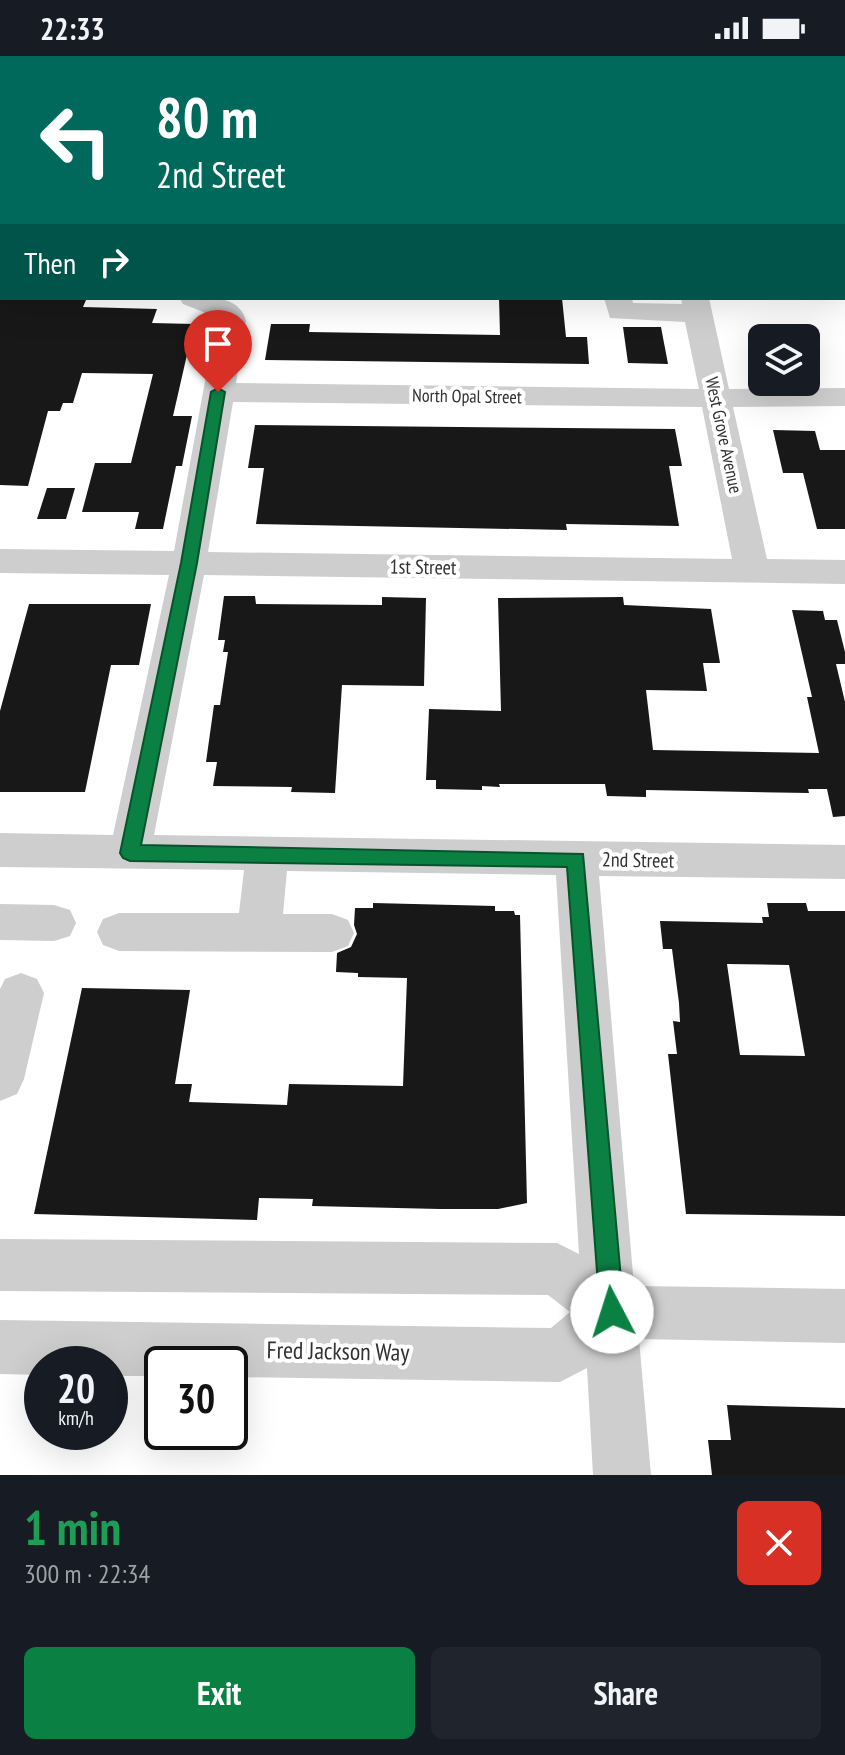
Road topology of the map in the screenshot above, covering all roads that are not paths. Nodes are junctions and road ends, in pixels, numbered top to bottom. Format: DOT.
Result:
graph roads {
  1 [pos="198,300"];
  2 [pos="618,300"];
  3 [pos="697,306"];
  4 [pos="218,392"];
  5 [pos="845,397"];
  6 [pos="716,398"];
  7 [pos="0,561"];
  8 [pos="189,563"];
  9 [pos="752,572"];
  10 [pos="845,572"];
  11 [pos="0,850"];
  12 [pos="130,853"];
  13 [pos="267,855"];
  14 [pos="576,859"];
  15 [pos="845,862"];
  16 [pos="0,922"];
  17 [pos="54,923"];
  18 [pos="119,932"];
  19 [pos="259,932"];
  20 [pos="332,933"];
  21 [pos="21,993"];
  22 [pos="0,1079"];
  23 [pos="0,1265"];
  24 [pos="612,1312"];
  25 [pos="845,1316"];
  26 [pos="0,1347"];
  27 [pos="622,1475"];
  1 -- 4 [label="street"];
  2 -- 3 [label="street"];
  3 -- 6 [label="street, West Grove Avenue"];
  4 -- 6 [label="street, North Opal Street"];
  4 -- 8 [label="street"];
  5 -- 6 [label="street, North Opal Street"];
  6 -- 9 [label="street, West Grove Avenue"];
  7 -- 8 [label="street, 1st Street"];
  8 -- 9 [label="street, 1st Street"];
  8 -- 12 [label="street"];
  9 -- 10 [label="street, 1st Street"];
  11 -- 12 [label="street, 2nd Street"];
  12 -- 13 [label="street, 2nd Street"];
  13 -- 14 [label="street, 2nd Street"];
  13 -- 19 [label="street"];
  14 -- 15 [label="street, 2nd Street"];
  14 -- 24 [label="street"];
  16 -- 17 [label="street"];
  18 -- 19 [label="street"];
  19 -- 20 [label="street"];
  21 -- 22 [label="street"];
  23 -- 24 [label="street"];
  24 -- 25 [label="street"];
  24 -- 26 [label="street, Fred Jackson Way"];
  24 -- 27 [label="street"];
}
